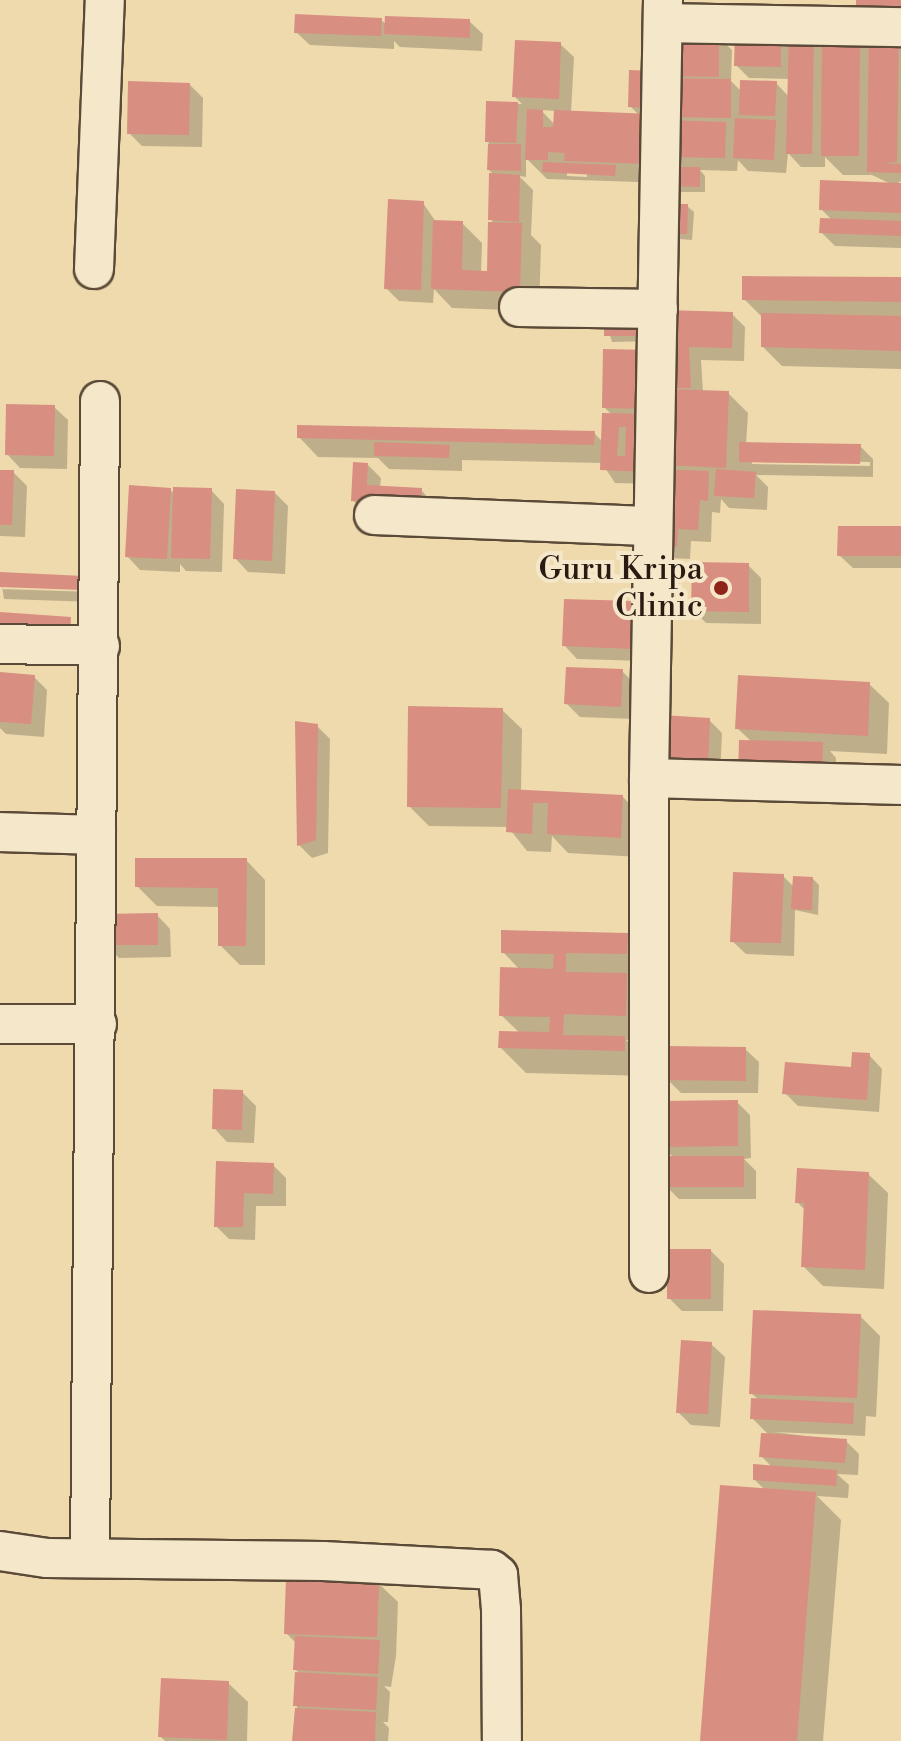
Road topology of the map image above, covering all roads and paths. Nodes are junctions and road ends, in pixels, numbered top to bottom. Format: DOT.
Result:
graph roads {
  1 [pos="105,0"];
  2 [pos="663,11"];
  3 [pos="901,27"];
  4 [pos="94,269"];
  5 [pos="519,307"];
  6 [pos="658,309"];
  7 [pos="100,401"];
  8 [pos="374,515"];
  9 [pos="653,526"];
  10 [pos="0,644"];
  11 [pos="100,646"];
  12 [pos="649,778"];
  13 [pos="901,785"];
  14 [pos="0,832"];
  15 [pos="96,835"];
  16 [pos="0,1024"];
  17 [pos="97,1024"];
  18 [pos="649,1273"];
  19 [pos="0,1551"];
  20 [pos="90,1557"];
  21 [pos="502,1741"];
  1 -- 4 [label="street"];
  2 -- 3 [label="street"];
  2 -- 6 [label="street"];
  5 -- 6 [label="street"];
  6 -- 9 [label="street"];
  7 -- 11 [label="street"];
  8 -- 9 [label="street"];
  9 -- 12 [label="street"];
  10 -- 11 [label="street"];
  11 -- 15 [label="street"];
  12 -- 13 [label="street"];
  12 -- 18 [label="street"];
  14 -- 15 [label="street"];
  15 -- 17 [label="street"];
  16 -- 17 [label="street"];
  17 -- 20 [label="street"];
  19 -- 20 [label="street"];
  20 -- 21 [label="street"];
}
